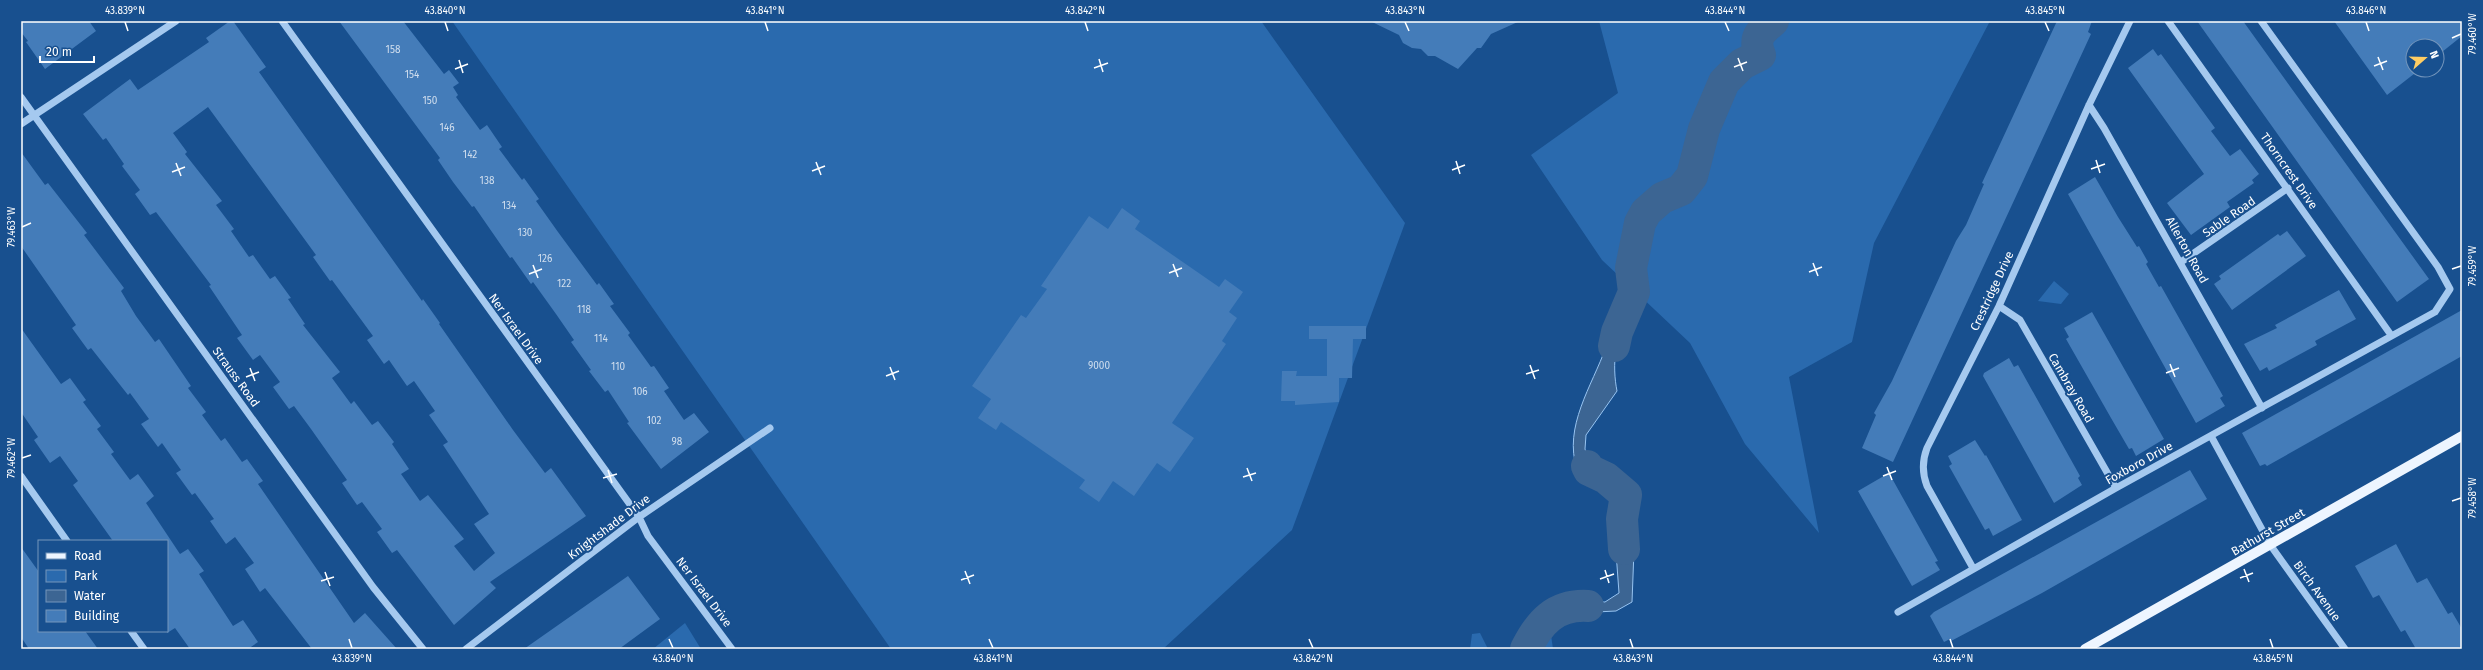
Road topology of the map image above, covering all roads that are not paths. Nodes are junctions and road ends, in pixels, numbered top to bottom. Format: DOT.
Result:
graph roads {
  1 [pos="176,21"];
  2 [pos="282,21"];
  3 [pos="2130,21"];
  4 [pos="2168,21"];
  5 [pos="2261,21"];
  6 [pos="21,97"];
  7 [pos="2089,105"];
  8 [pos="34,115"];
  9 [pos="21,124"];
  10 [pos="2288,188"];
  11 [pos="2181,262"];
  12 [pos="1999,306"];
  13 [pos="2391,335"];
  14 [pos="2262,408"];
  15 [pos="770,428"];
  16 [pos="2211,436"];
  17 [pos="2462,436"];
  18 [pos="21,476"];
  19 [pos="2116,488"];
  20 [pos="638,517"];
  21 [pos="67,540"];
  22 [pos="2271,546"];
  23 [pos="1973,568"];
  24 [pos="1898,612"];
  25 [pos="132,632"];
  26 [pos="144,649"];
  27 [pos="423,649"];
  28 [pos="466,649"];
  29 [pos="732,649"];
  30 [pos="2085,649"];
  31 [pos="2345,649"];
  1 -- 8 [label="street"];
  2 -- 20 [label="street, Ner Israel Drive"];
  3 -- 7 [label="street, Crestridge Drive"];
  4 -- 10 [label="street, Thorncrest Drive"];
  5 -- 13 [label="street, Foxboro Drive"];
  6 -- 8 [label="street, Strauss Road"];
  7 -- 11 [label="street, Allerton Road"];
  7 -- 12 [label="street, Crestridge Drive"];
  8 -- 9 [label="street"];
  8 -- 27 [label="street, Strauss Road"];
  10 -- 11 [label="street, Sable Road"];
  10 -- 13 [label="street, Thorncrest Drive"];
  11 -- 14 [label="street, Allerton Road"];
  12 -- 19 [label="street, Cambray Road"];
  12 -- 23 [label="street, Crestridge Drive"];
  13 -- 14 [label="street, Foxboro Drive"];
  14 -- 16 [label="street, Foxboro Drive"];
  15 -- 20 [label="street, Knightshade Drive"];
  16 -- 19 [label="street, Foxboro Drive"];
  16 -- 22 [label="street, Birch Avenue"];
  17 -- 22 [label="main road, Bathurst Street"];
  18 -- 21 [label="street"];
  19 -- 23 [label="street, Foxboro Drive"];
  20 -- 28 [label="street, Knightshade Drive"];
  20 -- 29 [label="street, Ner Israel Drive"];
  22 -- 30 [label="main road, Bathurst Street"];
  22 -- 31 [label="street, Birch Avenue"];
  23 -- 24 [label="street, Foxboro Drive"];
  25 -- 26 [label="street"];
}
